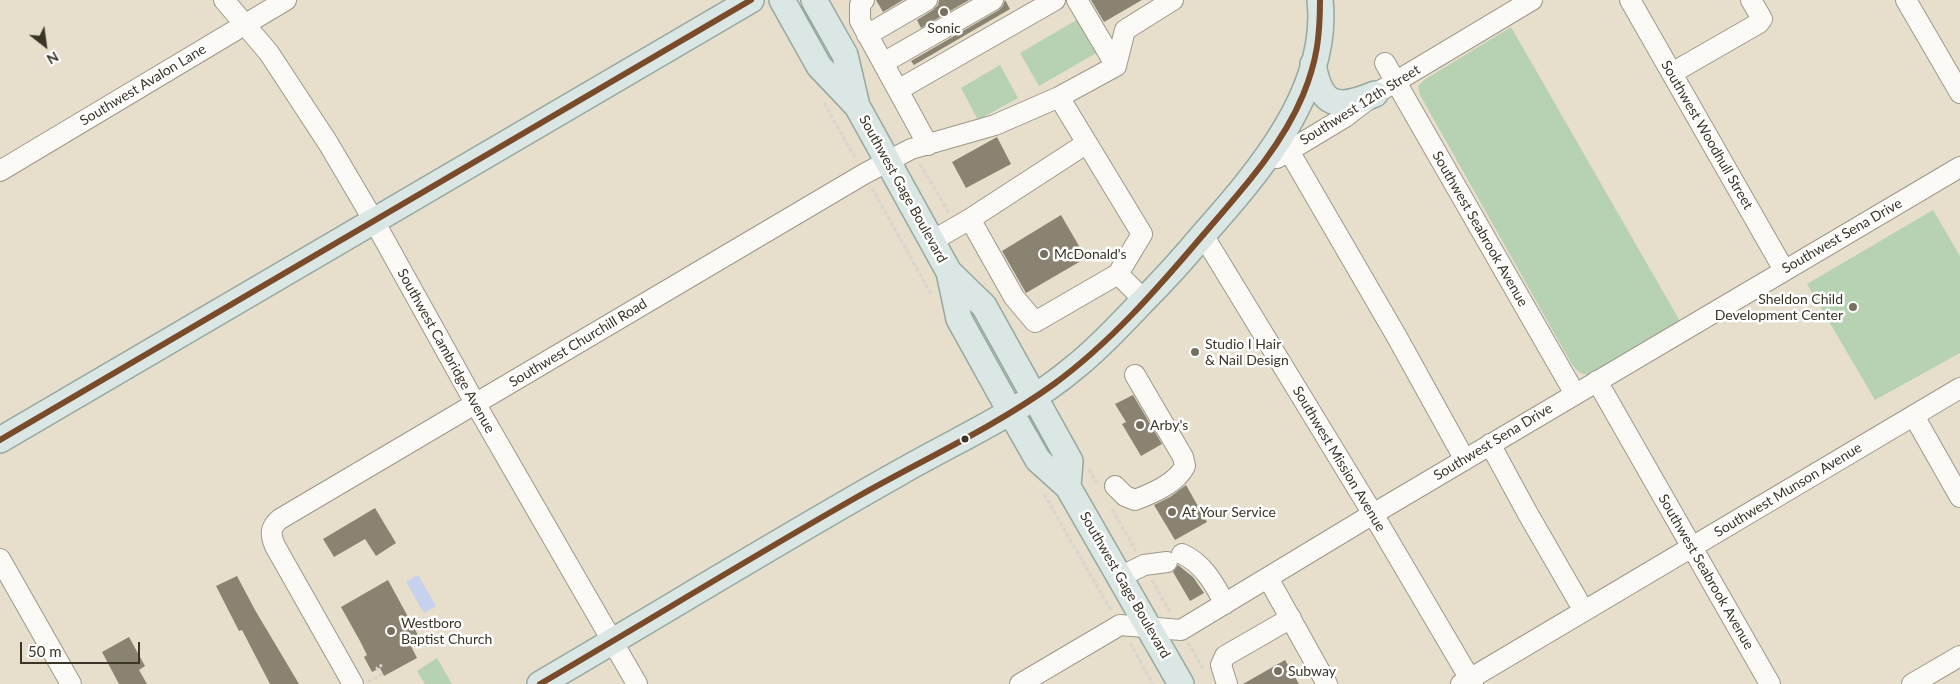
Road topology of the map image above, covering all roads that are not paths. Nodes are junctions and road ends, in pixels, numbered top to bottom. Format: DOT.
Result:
graph roads {
  1 [pos="224,0"];
  2 [pos="286,0"];
  3 [pos="751,0"];
  4 [pos="782,0"];
  5 [pos="814,0"];
  6 [pos="864,0"];
  7 [pos="927,0"];
  8 [pos="993,0"];
  9 [pos="1055,0"];
  10 [pos="1077,0"];
  11 [pos="1173,0"];
  12 [pos="1320,0"];
  13 [pos="1532,0"];
  14 [pos="1630,0"];
  15 [pos="1906,0"];
  16 [pos="1030,6"];
  17 [pos="1755,7"];
  18 [pos="246,24"];
  19 [pos="868,35"];
  20 [pos="883,63"];
  21 [pos="1384,63"];
  22 [pos="1313,64"];
  23 [pos="1116,66"];
  24 [pos="1672,73"];
  25 [pos="1385,88"];
  26 [pos="898,90"];
  27 [pos="1960,93"];
  28 [pos="1059,97"];
  29 [pos="857,106"];
  30 [pos="1087,143"];
  31 [pos="928,145"];
  32 [pos="1289,151"];
  33 [pos="888,161"];
  34 [pos="1960,167"];
  35 [pos="0,171"];
  36 [pos="1250,180"];
  37 [pos="970,219"];
  38 [pos="374,221"];
  39 [pos="1203,235"];
  40 [pos="932,241"];
  41 [pos="1784,270"];
  42 [pos="949,272"];
  43 [pos="1118,274"];
  44 [pos="1144,300"];
  45 [pos="1135,375"];
  46 [pos="1597,381"];
  47 [pos="1960,388"];
  48 [pos="1575,394"];
  49 [pos="1035,396"];
  50 [pos="475,404"];
  51 [pos="1010,411"];
  52 [pos="1914,416"];
  53 [pos="0,440"];
  54 [pos="1490,444"];
  55 [pos="1464,460"];
  56 [pos="1068,486"];
  57 [pos="1109,489"];
  58 [pos="1960,497"];
  59 [pos="1373,514"];
  60 [pos="1692,547"];
  61 [pos="0,559"];
  62 [pos="1120,577"];
  63 [pos="1268,578"];
  64 [pos="1225,604"];
  65 [pos="1584,611"];
  66 [pos="1291,618"];
  67 [pos="1150,629"];
  68 [pos="613,641"];
  69 [pos="1960,656"];
  70 [pos="1468,682"];
  71 [pos="71,684"];
  72 [pos="353,684"];
  73 [pos="540,684"];
  74 [pos="636,684"];
  75 [pos="1020,684"];
  76 [pos="1181,684"];
  77 [pos="1227,684"];
  78 [pos="1327,684"];
  79 [pos="1770,684"];
  80 [pos="1912,684"];
  1 -- 18 [label="street, Southwest Cambridge Avenue"];
  2 -- 18 [label="street, Southwest Avalon Lane"];
  3 -- 38 [label="main road"];
  4 -- 29 [label="main road, Southwest Gage Boulevard"];
  5 -- 29 [label="main road, Southwest Gage Boulevard"];
  6 -- 19 [label="street"];
  7 -- 19 [label="street"];
  8 -- 20 [label="street"];
  9 -- 16 [label="street"];
  10 -- 23 [label="street"];
  11 -- 23 [label="street"];
  12 -- 22 [label="main road"];
  13 -- 25 [label="street, Southwest 12th Street"];
  14 -- 24 [label="street, Southwest Woodhull Street"];
  15 -- 27 [label="street"];
  16 -- 26 [label="street"];
  17 -- 24 [label="street"];
  18 -- 35 [label="street, Southwest Avalon Lane"];
  18 -- 38 [label="street, Southwest Cambridge Avenue"];
  19 -- 20 [label="street"];
  20 -- 26 [label="street"];
  21 -- 25 [label="street, Southwest Seabrook Avenue"];
  22 -- 25 [label="main road"];
  22 -- 36 [label="main road"];
  23 -- 28 [label="street, Southwest Churchill Road"];
  24 -- 41 [label="street, Southwest Woodhull Street"];
  25 -- 32 [label="street, Southwest 12th Street"];
  25 -- 48 [label="street, Southwest Seabrook Avenue"];
  26 -- 31 [label="street"];
  28 -- 30 [label="street"];
  28 -- 31 [label="street, Southwest Churchill Road"];
  29 -- 33 [label="main road, Southwest Gage Boulevard"];
  30 -- 37 [label="street"];
  30 -- 43 [label="street"];
  31 -- 33 [label="street, Southwest Churchill Road"];
  32 -- 36 [label="street, Southwest 12th Street"];
  32 -- 55 [label="street"];
  33 -- 40 [label="main road, Southwest Gage Boulevard"];
  33 -- 50 [label="street, Southwest Churchill Road"];
  34 -- 41 [label="street, Southwest Sena Drive"];
  36 -- 39 [label="main road, Southwest 12th Street"];
  37 -- 40 [label="street"];
  37 -- 43 [label="street"];
  38 -- 50 [label="street, Southwest Cambridge Avenue"];
  38 -- 53 [label="main road"];
  39 -- 44 [label="main road, Southwest 12th Street"];
  39 -- 59 [label="street, Southwest Mission Avenue"];
  40 -- 42 [label="main road, Southwest Gage Boulevard"];
  41 -- 46 [label="street, Southwest Sena Drive"];
  42 -- 49 [label="main road, Southwest Gage Boulevard"];
  42 -- 51 [label="main road, Southwest Gage Boulevard"];
  43 -- 44 [label="street"];
  44 -- 49 [label="main road, Southwest 12th Street"];
  45 -- 57 [label="street"];
  46 -- 48 [label="street, Southwest Sena Drive"];
  46 -- 60 [label="street, Southwest Seabrook Avenue"];
  47 -- 52 [label="street, Southwest Munson Avenue"];
  48 -- 54 [label="street, Southwest Sena Drive"];
  49 -- 51 [label="main road, Southwest 12th Street"];
  49 -- 56 [label="main road, Southwest Gage Boulevard"];
  50 -- 68 [label="street, Southwest Cambridge Avenue"];
  50 -- 72 [label="street, Southwest Churchill Road"];
  51 -- 56 [label="main road, Southwest Gage Boulevard"];
  51 -- 68 [label="main road, Southwest 12th Street"];
  52 -- 58 [label="street"];
  52 -- 60 [label="street, Southwest Munson Avenue"];
  54 -- 55 [label="street, Southwest Sena Drive"];
  54 -- 65 [label="street"];
  55 -- 59 [label="street, Southwest Sena Drive"];
  56 -- 62 [label="main road, Southwest Gage Boulevard"];
  59 -- 63 [label="street, Southwest Sena Drive"];
  59 -- 70 [label="street, Southwest Mission Avenue"];
  60 -- 65 [label="street, Southwest Munson Avenue"];
  60 -- 79 [label="street, Southwest Seabrook Avenue"];
  61 -- 71 [label="street"];
  62 -- 64 [label="street"];
  62 -- 67 [label="main road, Southwest Gage Boulevard"];
  63 -- 64 [label="street, Southwest Sena Drive"];
  63 -- 66 [label="street"];
  64 -- 67 [label="street, Southwest Sena Drive"];
  65 -- 70 [label="street, Southwest Munson Avenue"];
  66 -- 77 [label="street"];
  66 -- 78 [label="street"];
  67 -- 75 [label="street"];
  67 -- 76 [label="main road, Southwest Gage Boulevard"];
  68 -- 73 [label="main road, Southwest 12th Street"];
  68 -- 74 [label="street, Southwest Cambridge Avenue"];
  69 -- 80 [label="street"];
}
